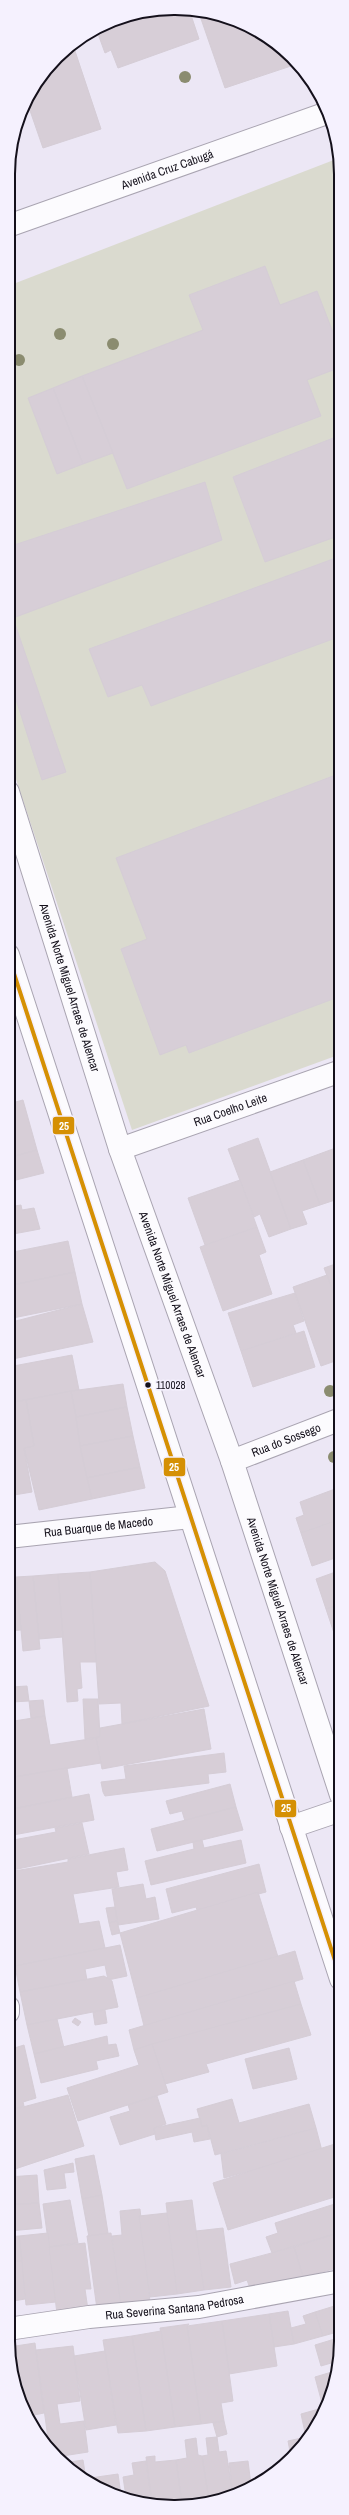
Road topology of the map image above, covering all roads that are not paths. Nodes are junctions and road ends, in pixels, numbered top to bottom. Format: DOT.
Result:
graph roads {
  1 [pos="323,115"];
  2 [pos="15,224"];
  3 [pos="15,814"];
  4 [pos="15,977"];
  5 [pos="334,1073"];
  6 [pos="120,1150"];
  7 [pos="334,1422"];
  8 [pos="232,1461"];
  9 [pos="190,1517"];
  10 [pos="15,1536"];
  11 [pos="334,1774"];
  12 [pos="334,1812"];
  13 [pos="291,1827"];
  14 [pos="334,1958"];
  15 [pos="334,2282"];
  16 [pos="15,2329"];
  1 -- 2 [label="main road, Avenida Cruz Cabugá"];
  3 -- 6 [label="main road, Avenida Norte Miguel Arraes de Alencar"];
  4 -- 9 [label="main road"];
  5 -- 6 [label="main road, Rua Coelho Leite"];
  6 -- 8 [label="main road, Avenida Norte Miguel Arraes de Alencar"];
  7 -- 8 [label="main road, Rua do Sossego"];
  8 -- 11 [label="main road, Avenida Norte Miguel Arraes de Alencar"];
  9 -- 10 [label="main road, Rua Buarque de Macedo"];
  9 -- 13 [label="main road"];
  12 -- 13 [label="main road"];
  13 -- 14 [label="main road"];
  15 -- 16 [label="main road, Rua Severina Santana Pedrosa"];
}
